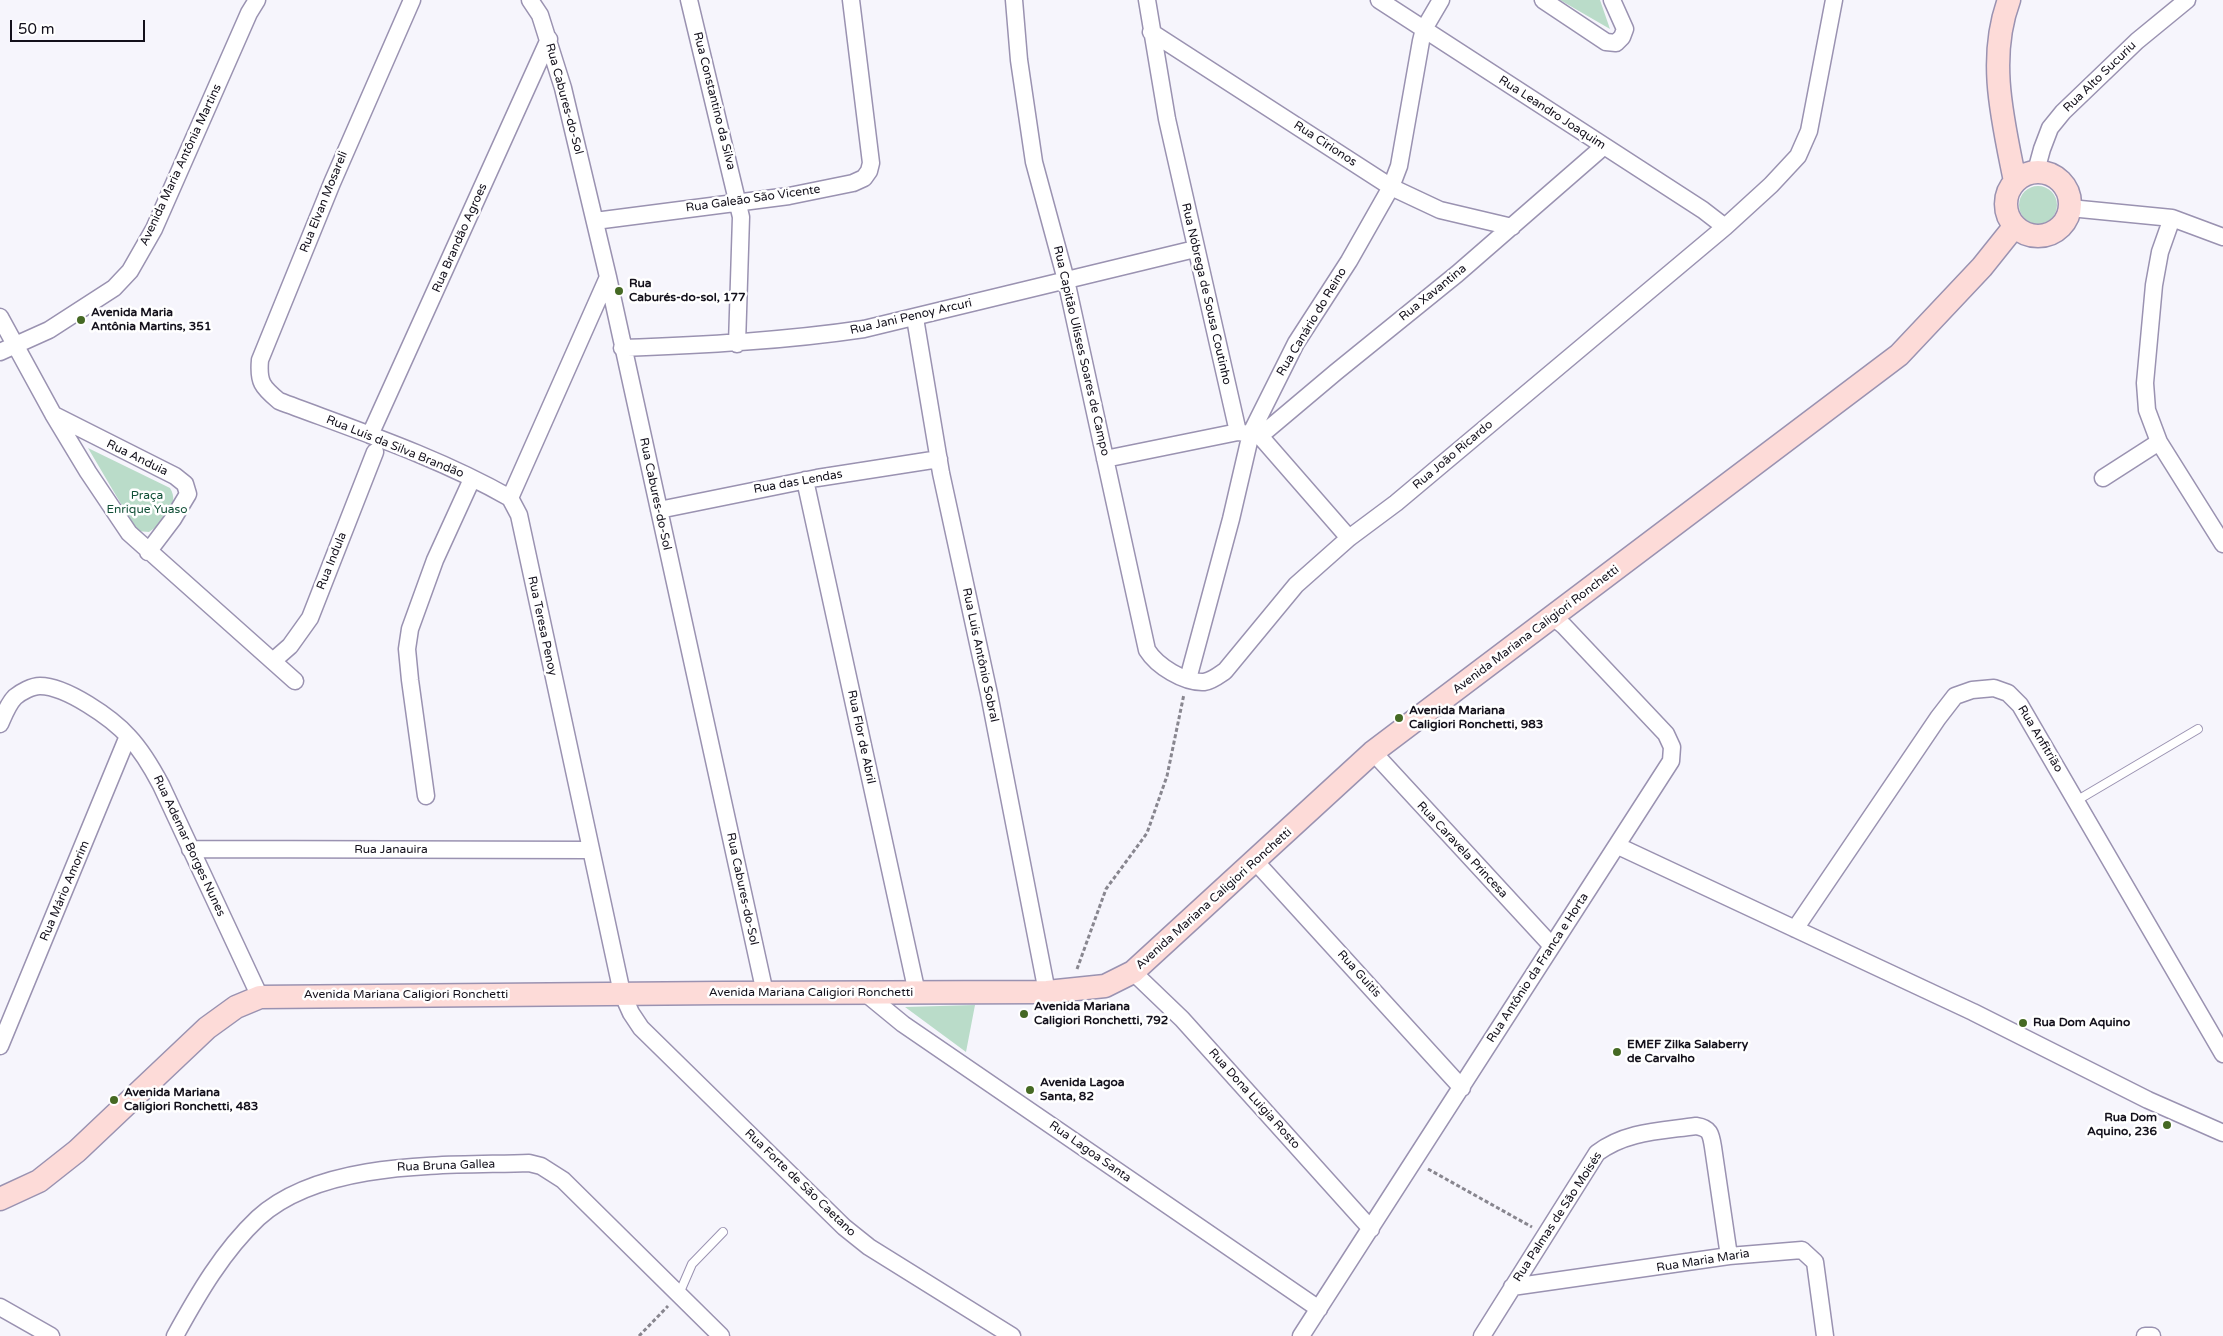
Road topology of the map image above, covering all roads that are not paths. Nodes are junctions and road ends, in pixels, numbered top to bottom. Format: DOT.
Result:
graph roads {
  1 [pos="257,0"];
  2 [pos="412,0"];
  3 [pos="530,0"];
  4 [pos="689,0"];
  5 [pos="851,0"];
  6 [pos="1014,0"];
  7 [pos="1147,0"];
  8 [pos="1379,0"];
  9 [pos="1442,0"];
  10 [pos="1544,0"];
  11 [pos="1612,0"];
  12 [pos="1834,0"];
  13 [pos="2009,0"];
  14 [pos="2187,0"];
  15 [pos="1424,29"];
  16 [pos="1151,32"];
  17 [pos="549,39"];
  18 [pos="1603,147"];
  19 [pos="2036,171"];
  20 [pos="2015,180"];
  21 [pos="1391,187"];
  22 [pos="738,201"];
  23 [pos="2070,208"];
  24 [pos="2172,218"];
  25 [pos="595,221"];
  26 [pos="1512,227"];
  27 [pos="1725,227"];
  28 [pos="2014,227"];
  29 [pos="2223,237"];
  30 [pos="1195,249"];
  31 [pos="608,277"];
  32 [pos="1066,280"];
  33 [pos="0,317"];
  34 [pos="915,318"];
  35 [pos="737,344"];
  36 [pos="15,346"];
  37 [pos="622,348"];
  38 [pos="0,352"];
  39 [pos="279,401"];
  40 [pos="52,414"];
  41 [pos="1250,434"];
  42 [pos="370,435"];
  43 [pos="2160,442"];
  44 [pos="375,452"];
  45 [pos="939,459"];
  46 [pos="1105,459"];
  47 [pos="472,478"];
  48 [pos="2103,478"];
  49 [pos="805,480"];
  50 [pos="510,498"];
  51 [pos="659,510"];
  52 [pos="1349,538"];
  53 [pos="2223,544"];
  54 [pos="148,552"];
  55 [pos="1553,617"];
  56 [pos="274,660"];
  57 [pos="1188,679"];
  58 [pos="295,681"];
  59 [pos="0,724"];
  60 [pos="2198,729"];
  61 [pos="128,736"];
  62 [pos="1373,752"];
  63 [pos="426,796"];
  64 [pos="2076,801"];
  65 [pos="1618,846"];
  66 [pos="190,849"];
  67 [pos="591,850"];
  68 [pos="1255,861"];
  69 [pos="1795,929"];
  70 [pos="1552,946"];
  71 [pos="1133,972"];
  72 [pos="864,992"];
  73 [pos="1047,992"];
  74 [pos="622,993"];
  75 [pos="765,993"];
  76 [pos="917,993"];
  77 [pos="260,997"];
  78 [pos="0,1046"];
  79 [pos="2223,1054"];
  80 [pos="1462,1088"];
  81 [pos="2222,1132"];
  82 [pos="0,1199"];
  83 [pos="1371,1229"];
  84 [pos="723,1232"];
  85 [pos="1729,1256"];
  86 [pos="1512,1288"];
  87 [pos="679,1294"];
  88 [pos="0,1308"];
  89 [pos="1319,1309"];
  90 [pos="51,1336"];
  91 [pos="175,1336"];
  92 [pos="721,1336"];
  93 [pos="1012,1336"];
  94 [pos="1301,1336"];
  95 [pos="1482,1336"];
  96 [pos="1825,1336"];
  97 [pos="2145,1336"];
  98 [pos="2152,1336"];
  1 -- 36 [label="street, Avenida Maria Antônia Martins"];
  2 -- 39 [label="street, Rua Elvan Mosareli"];
  3 -- 17 [label="street, Rua Cabures-do-Sol"];
  4 -- 22 [label="street, Rua Constantino da Silva"];
  5 -- 22 [label="street, Rua Galeão São Vicente"];
  6 -- 32 [label="street, Rua Capitão Ulisses Soares de Campo"];
  7 -- 16 [label="street, Rua Nóbrega de Sousa Coutinho"];
  8 -- 15 [label="street, Rua Leandro Joaquim"];
  9 -- 15 [label="street, Rua Canário do Reino"];
  10 -- 11 [label="street"];
  12 -- 27 [label="street, Rua João Ricardo"];
  13 -- 20 [label="street"];
  14 -- 19 [label="street, Rua Alto Sucuriu"];
  15 -- 18 [label="street, Rua Leandro Joaquim"];
  15 -- 21 [label="street, Rua Canário do Reino"];
  16 -- 21 [label="street, Rua Cirionos"];
  16 -- 30 [label="street, Rua Nóbrega de Sousa Coutinho"];
  17 -- 25 [label="street, Rua Cabures-do-Sol"];
  17 -- 42 [label="street, Rua Brandão Agroes"];
  18 -- 26 [label="street, Rua Xavantina"];
  18 -- 27 [label="street, Rua Leandro Joaquim"];
  19 -- 20 [label="street"];
  19 -- 23 [label="street"];
  20 -- 28 [label="street"];
  21 -- 26 [label="street, Rua Cirionos"];
  21 -- 41 [label="street, Rua Canário do Reino"];
  22 -- 25 [label="street, Rua Galeão São Vicente"];
  22 -- 35 [label="street, Rua Constantino da Silva"];
  23 -- 24 [label="street"];
  23 -- 28 [label="street"];
  24 -- 29 [label="street"];
  24 -- 43 [label="street"];
  25 -- 31 [label="street, Rua Cabures-do-Sol"];
  26 -- 41 [label="street, Rua Xavantina"];
  27 -- 52 [label="street, Rua João Ricardo"];
  28 -- 55 [label="street, Avenida Mariana Caligiori Ronchetti"];
  30 -- 32 [label="street, Rua Jani Penoy Arcuri"];
  30 -- 41 [label="street, Rua Nóbrega de Sousa Coutinho"];
  31 -- 37 [label="street, Rua Cabures-do-Sol"];
  31 -- 50 [label="street"];
  32 -- 34 [label="street, Rua Jani Penoy Arcuri"];
  32 -- 46 [label="street, Rua Capitão Ulisses Soares de Campo"];
  33 -- 36 [label="street"];
  34 -- 35 [label="street, Rua Jani Penoy Arcuri"];
  34 -- 45 [label="street, Rua Luis Antônio Sobral"];
  35 -- 37 [label="street, Rua Jani Penoy Arcuri"];
  36 -- 38 [label="street, Avenida Maria Antônia Martins"];
  36 -- 40 [label="street"];
  37 -- 51 [label="street, Rua Cabures-do-Sol"];
  39 -- 42 [label="street, Rua Luis da Silva Brandão"];
  40 -- 54 [label="street"];
  40 -- 54 [label="street, Rua Anduia"];
  41 -- 46 [label="street, Rua Xavantina"];
  41 -- 52 [label="street, Rua Nóbrega de Sousa Coutinho"];
  41 -- 57 [label="street, Rua Canário do Reino"];
  42 -- 47 [label="street, Rua Luis da Silva Brandão"];
  43 -- 48 [label="street"];
  43 -- 53 [label="street"];
  44 -- 56 [label="street, Rua Indula"];
  45 -- 49 [label="street, Rua das Lendas"];
  45 -- 73 [label="street, Rua Luis Antônio Sobral"];
  46 -- 57 [label="street, Rua Capitão Ulisses Soares de Campo"];
  47 -- 50 [label="street, Rua Luis da Silva Brandão"];
  47 -- 63 [label="street"];
  49 -- 51 [label="street, Rua das Lendas"];
  49 -- 76 [label="street, Rua Flor de Abril"];
  50 -- 67 [label="street, Rua Teresa Penoy"];
  51 -- 75 [label="street, Rua Cabures-do-Sol"];
  52 -- 57 [label="street, Rua João Ricardo"];
  54 -- 56 [label="street"];
  55 -- 62 [label="street, Avenida Mariana Caligiori Ronchetti"];
  55 -- 65 [label="street, Rua Antônio da Franca e Horta"];
  56 -- 58 [label="street"];
  59 -- 61 [label="street, Rua Ademar Borges Nunes"];
  60 -- 64 [label="lane"];
  61 -- 66 [label="street, Rua Ademar Borges Nunes"];
  61 -- 78 [label="street, Rua Mário Amorim"];
  62 -- 68 [label="street, Avenida Mariana Caligiori Ronchetti"];
  62 -- 70 [label="street, Rua Caravela Princesa"];
  64 -- 69 [label="street, Rua Anfitrião"];
  64 -- 79 [label="street, Rua Anfitrião"];
  65 -- 69 [label="street"];
  65 -- 70 [label="street, Rua Antônio da Franca e Horta"];
  66 -- 67 [label="street, Rua Janauira"];
  66 -- 77 [label="street, Rua Ademar Borges Nunes"];
  67 -- 74 [label="street, Rua Teresa Penoy"];
  68 -- 71 [label="street, Avenida Mariana Caligiori Ronchetti"];
  68 -- 80 [label="street, Rua Guitis"];
  69 -- 81 [label="street"];
  70 -- 80 [label="street, Rua Antônio da Franca e Horta"];
  71 -- 73 [label="street, Avenida Mariana Caligiori Ronchetti"];
  71 -- 83 [label="street, Rua Dona Luigia Rosto"];
  72 -- 75 [label="street, Avenida Mariana Caligiori Ronchetti"];
  72 -- 76 [label="street, Avenida Mariana Caligiori Ronchetti"];
  72 -- 89 [label="street, Rua Lagoa Santa"];
  73 -- 76 [label="street, Avenida Mariana Caligiori Ronchetti"];
  74 -- 75 [label="street, Avenida Mariana Caligiori Ronchetti"];
  74 -- 77 [label="street, Avenida Mariana Caligiori Ronchetti"];
  74 -- 93 [label="street, Rua Forte de São Caetano"];
  77 -- 82 [label="street, Avenida Mariana Caligiori Ronchetti"];
  80 -- 83 [label="street, Rua Antônio da Franca e Horta"];
  83 -- 89 [label="street, Rua Antônio da Franca e Horta"];
  84 -- 87 [label="lane"];
  85 -- 86 [label="street, Rua Maria Maria"];
  85 -- 86 [label="street, Rua Palmas de São Moisés"];
  85 -- 96 [label="street, Rua Maria Maria"];
  86 -- 95 [label="street, Rua Palmas de São Moisés"];
  87 -- 91 [label="street, Rua Bruna Gallea"];
  87 -- 92 [label="street, Rua Bruna Gallea"];
  88 -- 90 [label="street"];
  89 -- 94 [label="street, Rua Antônio da Franca e Horta"];
  97 -- 98 [label="street"];
}
